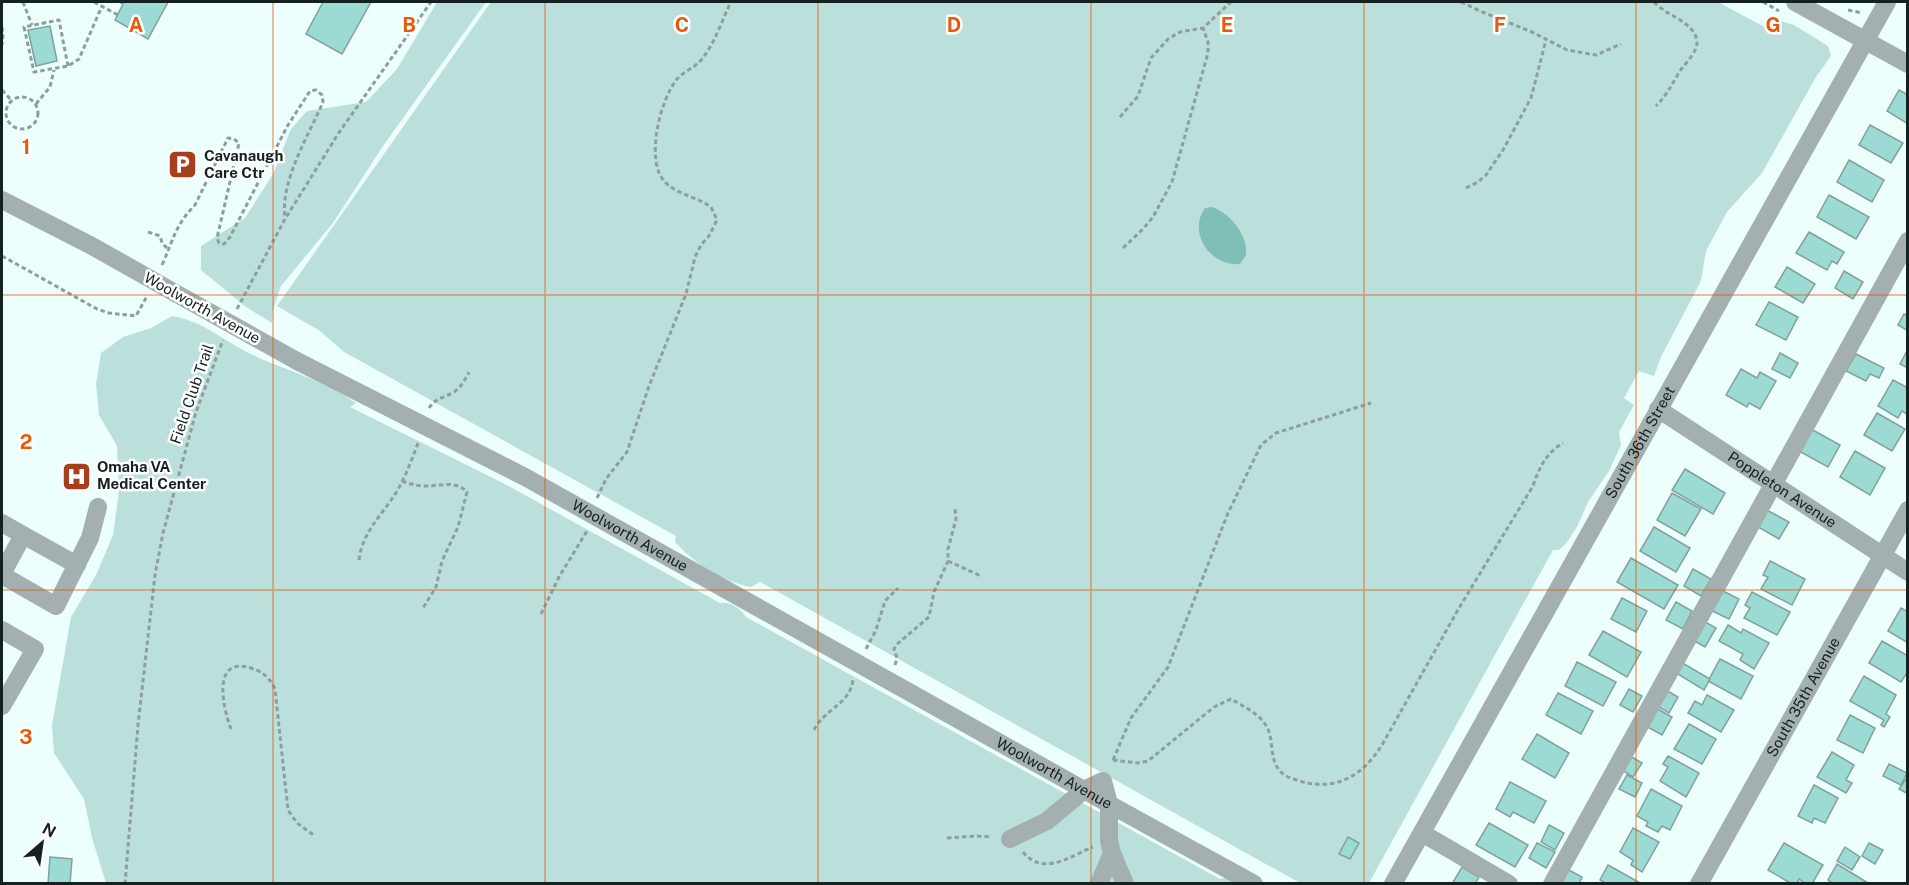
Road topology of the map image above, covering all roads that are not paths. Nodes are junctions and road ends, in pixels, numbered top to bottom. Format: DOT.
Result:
graph roads {
  1 [pos="1795,2"];
  2 [pos="1887,2"];
  3 [pos="1865,41"];
  4 [pos="1908,64"];
  5 [pos="2,200"];
  6 [pos="1908,241"];
  7 [pos="1658,409"];
  8 [pos="1772,483"];
  9 [pos="98,507"];
  10 [pos="1908,510"];
  11 [pos="2,523"];
  12 [pos="23,535"];
  13 [pos="1882,555"];
  14 [pos="77,566"];
  15 [pos="1908,572"];
  16 [pos="2,574"];
  17 [pos="2,630"];
  18 [pos="2,706"];
  19 [pos="1083,790"];
  20 [pos="1109,804"];
  21 [pos="1422,833"];
  22 [pos="1010,839"];
  23 [pos="1110,848"];
  24 [pos="1099,884"];
  25 [pos="1125,884"];
  26 [pos="1254,884"];
  27 [pos="1394,884"];
  28 [pos="1509,884"];
  29 [pos="1552,884"];
  30 [pos="1700,884"];
  1 -- 3 [label="street"];
  2 -- 3 [label="street, South 36th Street"];
  3 -- 4 [label="street"];
  3 -- 7 [label="street, South 36th Street"];
  5 -- 19 [label="street, Woolworth Avenue, bridge"];
  6 -- 8 [label="street"];
  7 -- 8 [label="street, Poppleton Avenue"];
  7 -- 21 [label="street, South 36th Street"];
  8 -- 13 [label="street, Poppleton Avenue"];
  8 -- 29 [label="street"];
  9 -- 14 [label="street"];
  10 -- 13 [label="street, South 35th Avenue"];
  11 -- 12 [label="street"];
  12 -- 14 [label="street"];
  12 -- 16 [label="street"];
  13 -- 15 [label="street, Poppleton Avenue"];
  13 -- 30 [label="street, South 35th Avenue"];
  14 -- 16 [label="street"];
  17 -- 18 [label="street"];
  19 -- 20 [label="street, Woolworth Avenue"];
  19 -- 22 [label="street"];
  20 -- 23 [label="street"];
  20 -- 26 [label="street, Woolworth Avenue"];
  21 -- 27 [label="street, South 36th Street"];
  21 -- 28 [label="street"];
  23 -- 24 [label="street"];
  23 -- 25 [label="street"];
}
